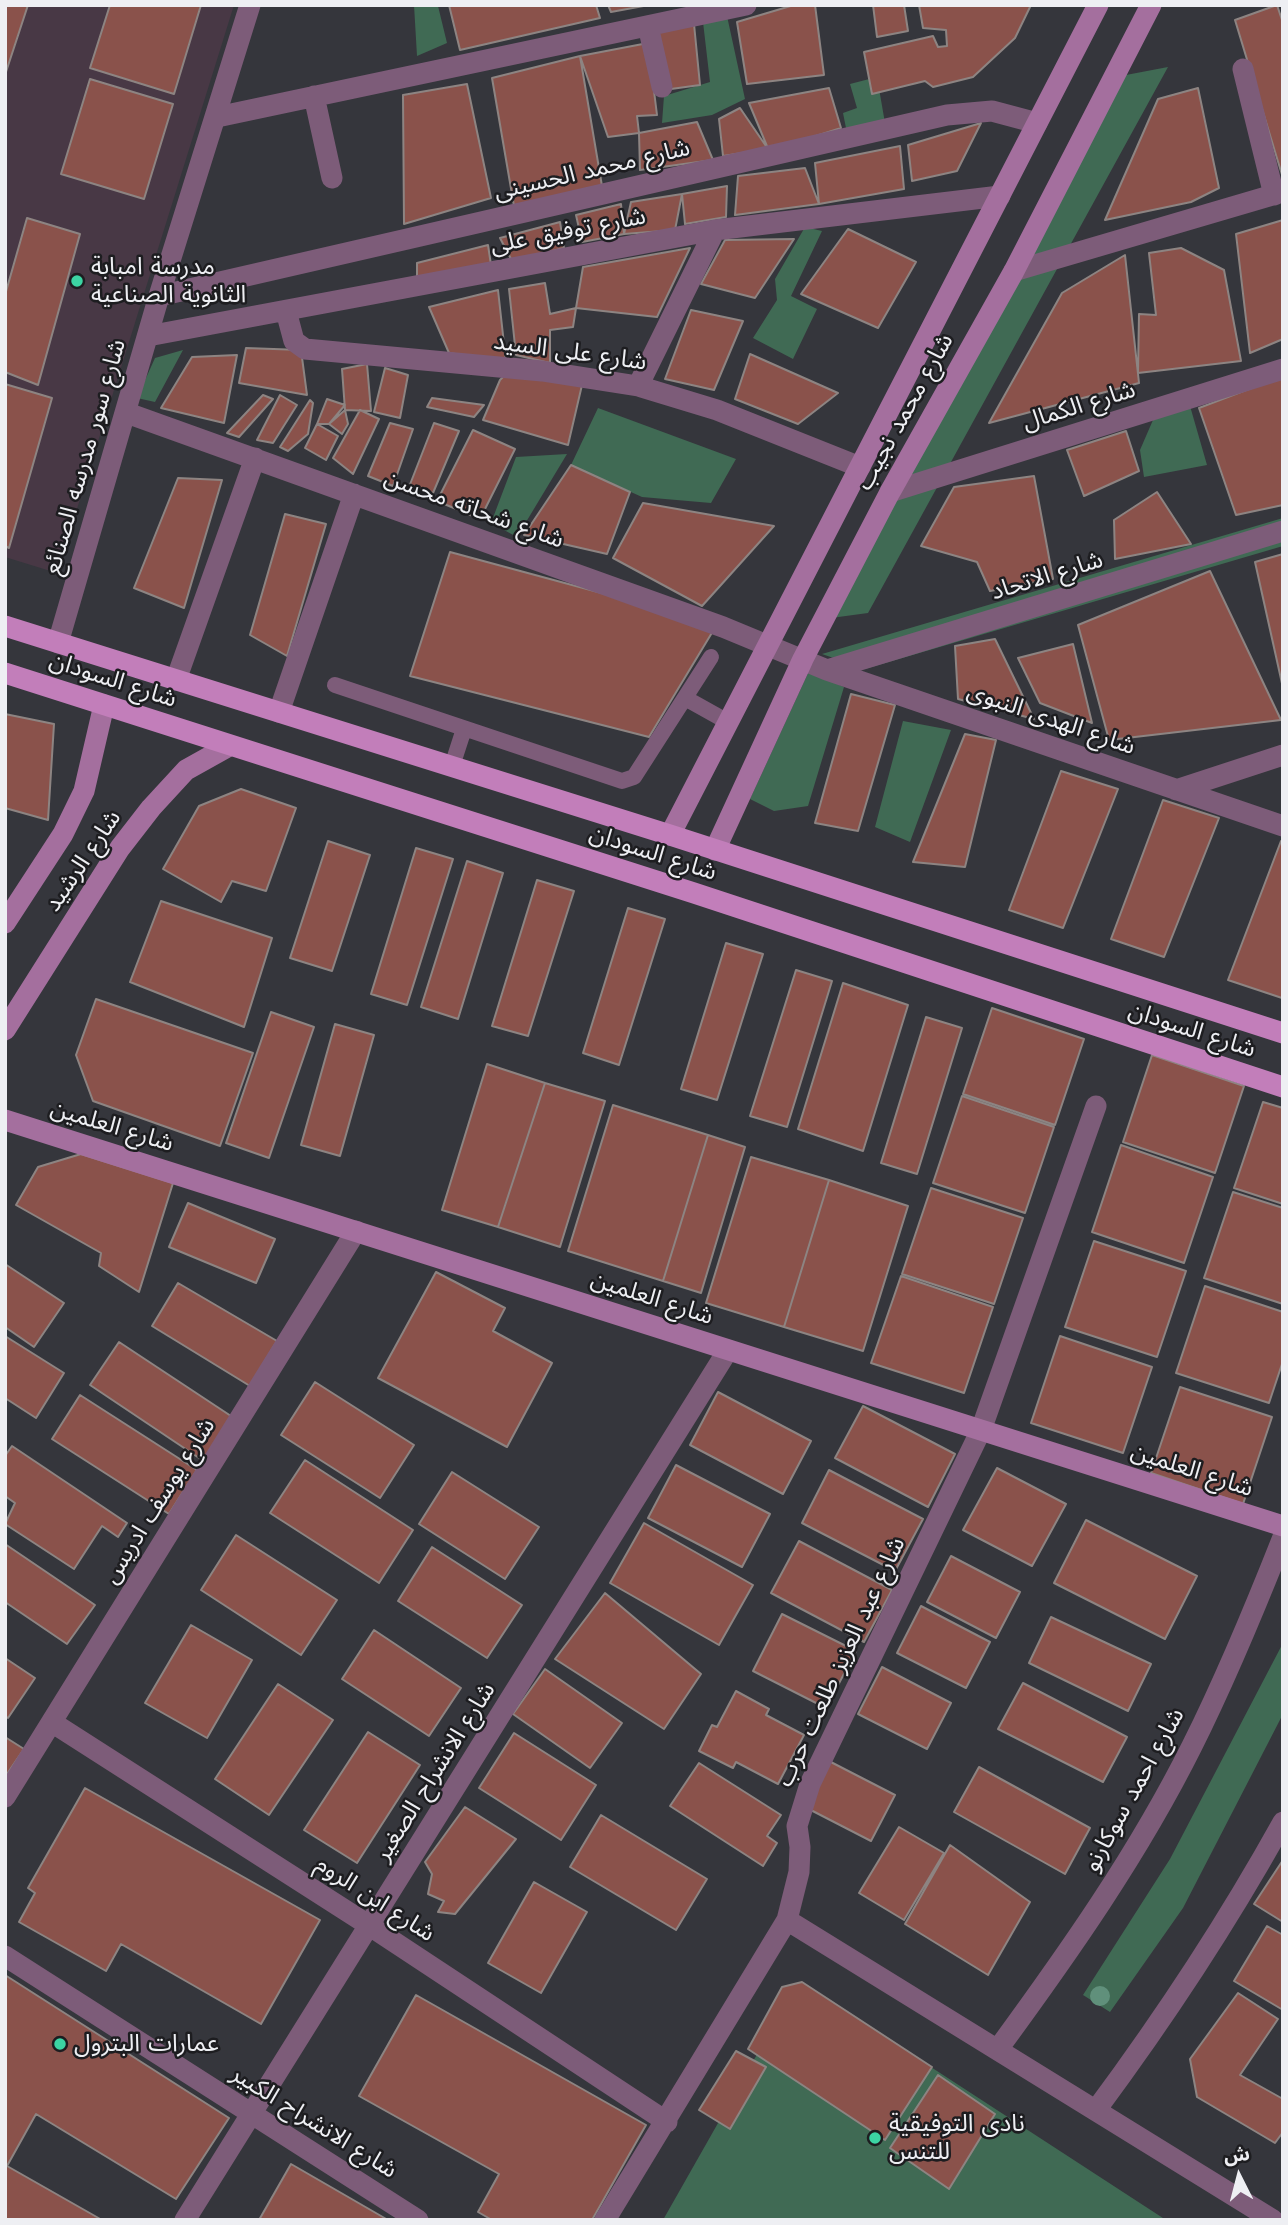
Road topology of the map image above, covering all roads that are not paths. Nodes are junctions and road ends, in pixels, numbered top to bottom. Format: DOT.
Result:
graph roads {
  1 [pos="250,5"];
  2 [pos="746,5"];
  3 [pos="1098,5"];
  4 [pos="1151,5"];
  5 [pos="649,26"];
  6 [pos="1243,69"];
  7 [pos="662,87"];
  8 [pos="314,96"];
  9 [pos="217,117"];
  10 [pos="1037,123"];
  11 [pos="331,178"];
  12 [pos="1279,194"];
  13 [pos="1000,196"];
  14 [pos="715,230"];
  15 [pos="1014,271"];
  16 [pos="159,296"];
  17 [pos="285,311"];
  18 [pos="148,337"];
  19 [pos="1283,369"];
  20 [pos="638,386"];
  21 [pos="127,413"];
  22 [pos="255,458"];
  23 [pos="860,467"];
  24 [pos="890,492"];
  25 [pos="354,494"];
  26 [pos="1283,531"];
  27 [pos="5,626"];
  28 [pos="58,643"];
  29 [pos="769,644"];
  30 [pos="711,657"];
  31 [pos="803,659"];
  32 [pos="827,670"];
  33 [pos="5,673"];
  34 [pos="176,680"];
  35 [pos="335,685"];
  36 [pos="685,698"];
  37 [pos="104,705"];
  38 [pos="279,712"];
  39 [pos="728,722"];
  40 [pos="464,729"];
  41 [pos="229,746"];
  42 [pos="1283,755"];
  43 [pos="452,766"];
  44 [pos="1176,790"];
  45 [pos="1283,825"];
  46 [pos="670,835"];
  47 [pos="715,850"];
  48 [pos="5,922"];
  49 [pos="5,1030"];
  50 [pos="1283,1033"];
  51 [pos="1283,1087"];
  52 [pos="1096,1106"];
  53 [pos="5,1121"];
  54 [pos="356,1231"];
  55 [pos="728,1350"];
  56 [pos="981,1430"];
  57 [pos="1283,1526"];
  58 [pos="1283,1537"];
  59 [pos="53,1723"];
  60 [pos="5,1797"];
  61 [pos="1283,1822"];
  62 [pos="787,1920"];
  63 [pos="370,1926"];
  64 [pos="5,1956"];
  65 [pos="998,2049"];
  66 [pos="1096,2110"];
  67 [pos="252,2114"];
  68 [pos="667,2122"];
  69 [pos="186,2220"];
  70 [pos="418,2220"];
  71 [pos="605,2220"];
  72 [pos="1272,2220"];
  1 -- 9 [label="street, شارع سور مدرسه الصنائع"];
  2 -- 5 [label="street"];
  3 -- 10 [label="street, شارع محمد نجيب"];
  4 -- 15 [label="street, شارع محمد نجيب"];
  5 -- 7 [label="street"];
  5 -- 8 [label="street"];
  6 -- 12 [label="street"];
  8 -- 9 [label="street"];
  8 -- 11 [label="street"];
  9 -- 16 [label="street, شارع سور مدرسه الصنائع"];
  10 -- 13 [label="street, شارع محمد نجيب"];
  10 -- 16 [label="street, شارع محمد الحسينى"];
  12 -- 15 [label="street"];
  13 -- 14 [label="street, شارع توفيق على"];
  13 -- 23 [label="street, شارع محمد نجيب"];
  14 -- 17 [label="street, شارع توفيق على"];
  14 -- 20 [label="street"];
  15 -- 24 [label="street, شارع محمد نجيب"];
  16 -- 18 [label="street, شارع سور مدرسه الصنائع"];
  17 -- 18 [label="street, شارع توفيق على"];
  17 -- 20 [label="street, شارع على السيد"];
  18 -- 21 [label="street, شارع سور مدرسه الصنائع"];
  19 -- 24 [label="street, شارع الكمال"];
  20 -- 23 [label="street, شارع على السيد"];
  21 -- 22 [label="street, شارع شحاته محسن"];
  21 -- 28 [label="street, شارع سور مدرسه الصنائع"];
  22 -- 25 [label="street, شارع شحاته محسن"];
  22 -- 34 [label="street"];
  23 -- 29 [label="street, شارع محمد نجيب"];
  24 -- 31 [label="street, شارع محمد نجيب"];
  25 -- 29 [label="street, شارع شحاته محسن"];
  25 -- 38 [label="street"];
  26 -- 32 [label="street, شارع الاتحاد"];
  27 -- 28 [label="main road, شارع السودان"];
  28 -- 34 [label="main road, شارع السودان"];
  29 -- 31 [label="street, شارع شحاته محسن"];
  29 -- 39 [label="street, شارع محمد نجيب"];
  30 -- 36 [label="lane"];
  31 -- 32 [label="street, شارع الهدى النبوى"];
  31 -- 47 [label="street, شارع محمد نجيب"];
  32 -- 44 [label="street, شارع الهدى النبوى"];
  33 -- 37 [label="main road, شارع السودان"];
  34 -- 38 [label="main road, شارع السودان"];
  35 -- 40 [label="lane"];
  36 -- 39 [label="lane"];
  36 -- 40 [label="lane"];
  37 -- 41 [label="main road, شارع السودان"];
  37 -- 48 [label="street, شارع الرشيد"];
  38 -- 43 [label="main road, شارع السودان"];
  39 -- 46 [label="street, شارع محمد نجيب"];
  40 -- 43 [label="lane"];
  41 -- 49 [label="street, شارع الرشيد"];
  41 -- 51 [label="main road, شارع السودان"];
  42 -- 44 [label="street"];
  43 -- 46 [label="main road, شارع السودان"];
  44 -- 45 [label="street, شارع الهدى النبوى"];
  46 -- 47 [label="main road, شارع السودان"];
  47 -- 50 [label="main road, شارع السودان"];
  52 -- 56 [label="street, شارع عبد العزيز طلعت حرب"];
  53 -- 54 [label="street, شارع العلمين"];
  54 -- 55 [label="street, شارع العلمين"];
  54 -- 59 [label="street, شارع يوسف ادريس"];
  55 -- 56 [label="street, شارع العلمين"];
  55 -- 63 [label="street, شارع الانشراح الصغير"];
  56 -- 57 [label="street, شارع العلمين"];
  56 -- 62 [label="street, شارع عبد العزيز طلعت حرب"];
  58 -- 65 [label="street, شارع احمد سوكارنو"];
  59 -- 60 [label="street, شارع يوسف ادريس"];
  59 -- 63 [label="street, شارع ابن الروم"];
  61 -- 66 [label="street"];
  62 -- 65 [label="street"];
  62 -- 68 [label="street, شارع عبد العزيز طلعت حرب"];
  63 -- 67 [label="street, شارع الانشراح الصغير"];
  63 -- 68 [label="street, شارع ابن الروم"];
  64 -- 67 [label="street, شارع الانشراح الكبير"];
  65 -- 66 [label="street"];
  66 -- 72 [label="street"];
  67 -- 69 [label="street, شارع الانشراح الصغير"];
  67 -- 70 [label="street, شارع الانشراح الكبير"];
  68 -- 71 [label="street, شارع عبد العزيز طلعت حرب"];
}
